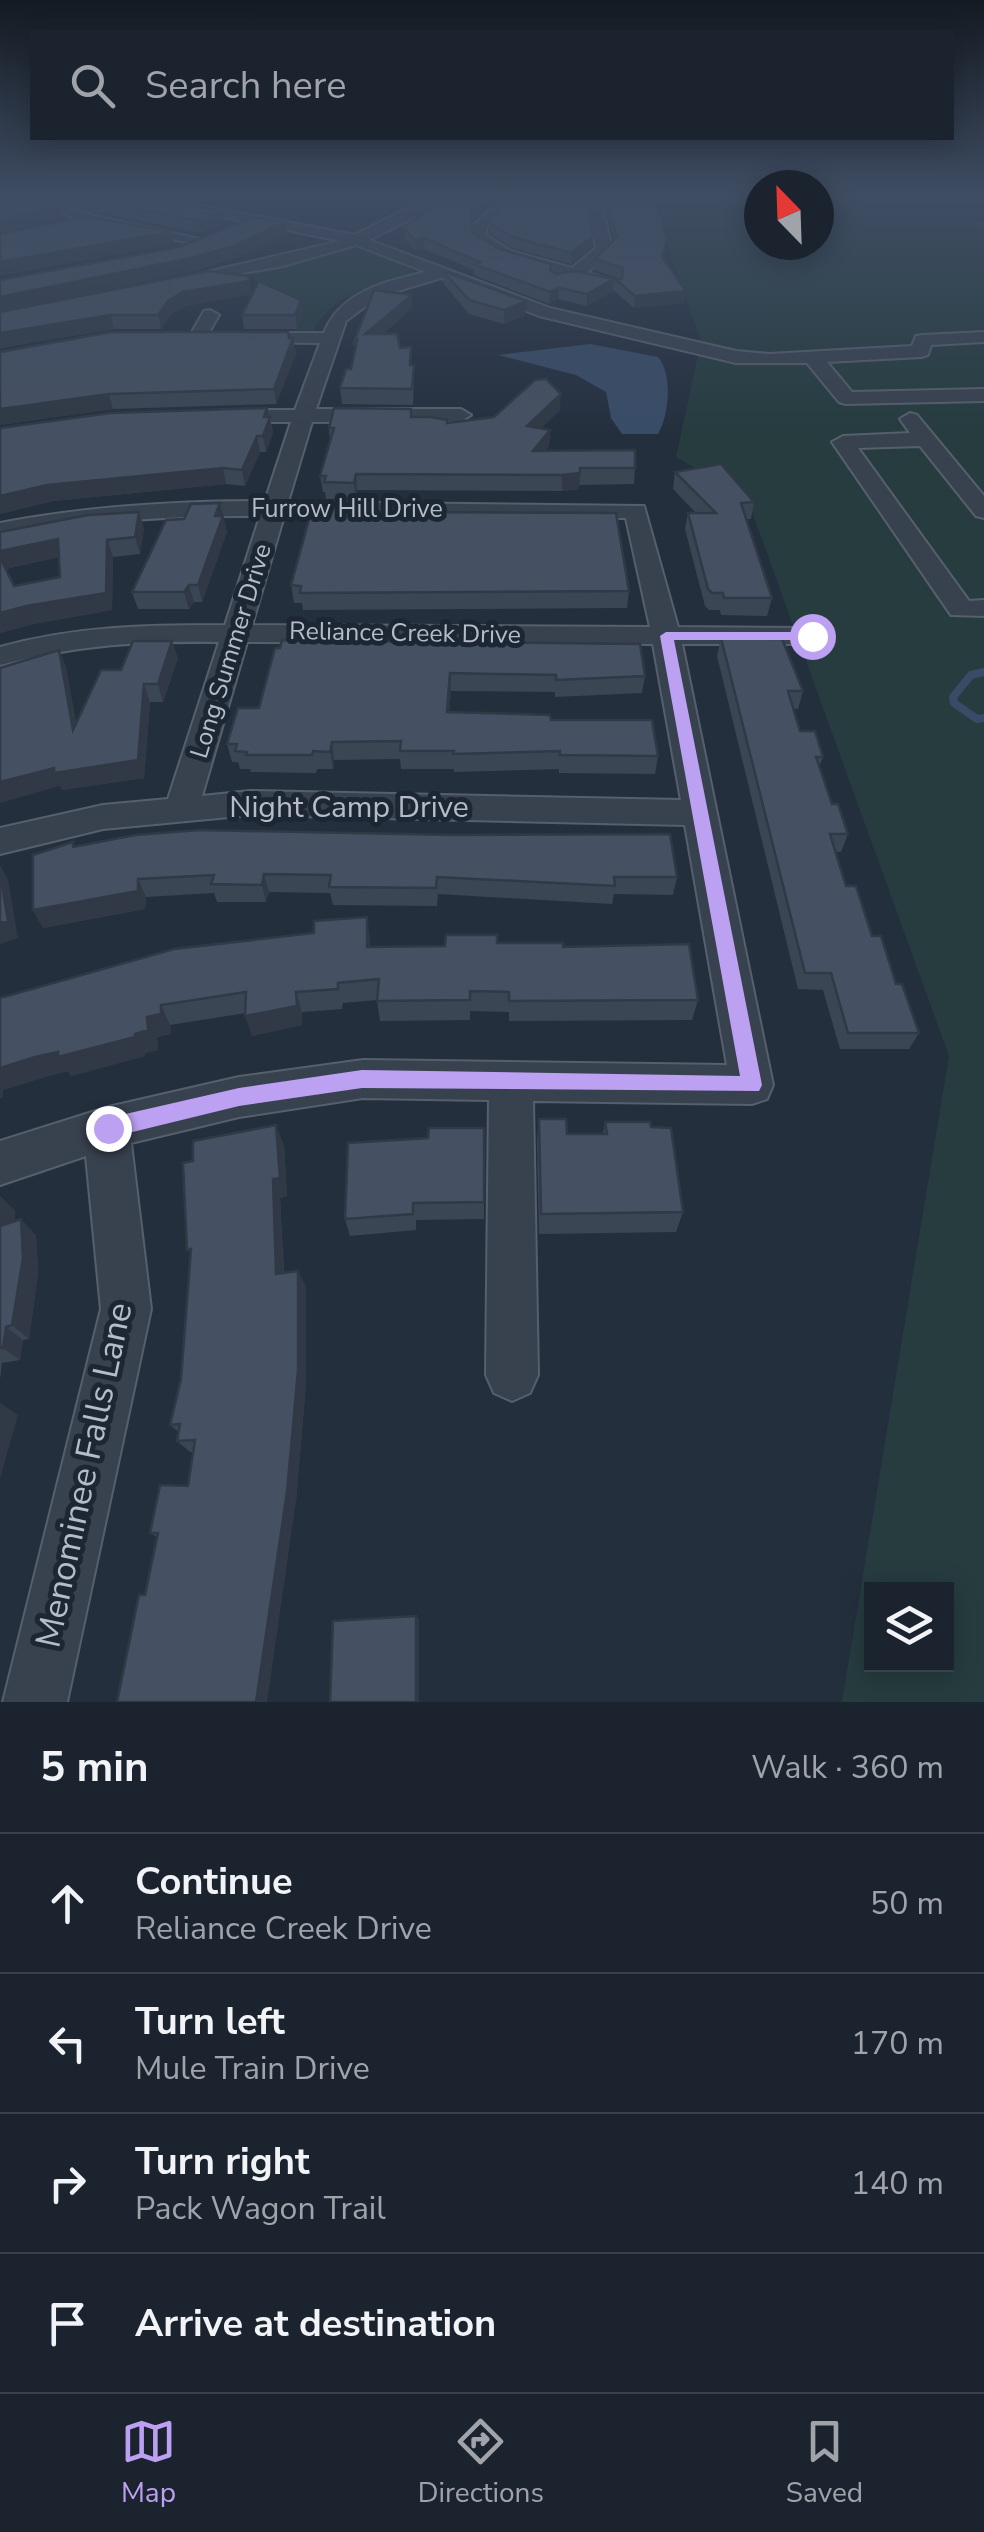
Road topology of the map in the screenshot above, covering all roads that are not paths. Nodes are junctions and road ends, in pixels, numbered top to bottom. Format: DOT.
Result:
graph roads {
  1 [pos="218,275"];
  2 [pos="434,275"];
  3 [pos="447,275"];
  4 [pos="571,275"];
  5 [pos="580,275"];
  6 [pos="614,285"];
  7 [pos="165,286"];
  8 [pos="508,300"];
  9 [pos="210,316"];
  10 [pos="984,337"];
  11 [pos="330,338"];
  12 [pos="921,351"];
  13 [pos="984,352"];
  14 [pos="812,358"];
  15 [pos="984,395"];
  16 [pos="895,398"];
  17 [pos="461,415"];
  18 [pos="199,416"];
  19 [pos="303,416"];
  20 [pos="924,439"];
  21 [pos="276,508"];
  22 [pos="984,511"];
  23 [pos="0,530"];
  24 [pos="984,608"];
  25 [pos="236,630"];
  26 [pos="666,636"];
  27 [pos="812,636"];
  28 [pos="0,656"];
  29 [pos="182,808"];
  30 [pos="701,812"];
  31 [pos="0,841"];
  32 [pos="511,1082"];
  33 [pos="108,1128"];
  34 [pos="0,1163"];
  35 [pos="512,1376"];
  36 [pos="35,1702"];
  1 -- 7 [label="street"];
  2 -- 11 [label="street, Long Summer Drive"];
  3 -- 8 [label="street"];
  4 -- 8 [label="street"];
  5 -- 6 [label="street"];
  8 -- 14 [label="street"];
  9 -- 11 [label="street"];
  10 -- 12 [label="street"];
  11 -- 19 [label="street, Long Summer Drive"];
  12 -- 13 [label="street"];
  12 -- 14 [label="street"];
  14 -- 16 [label="street"];
  15 -- 16 [label="street"];
  16 -- 20 [label="street"];
  17 -- 19 [label="street"];
  18 -- 19 [label="street"];
  19 -- 21 [label="street, Long Summer Drive"];
  20 -- 22 [label="street"];
  20 -- 24 [label="street"];
  21 -- 23 [label="street, Furrow Hill Drive"];
  21 -- 25 [label="street, Long Summer Drive"];
  21 -- 26 [label="street, Furrow Hill Drive"];
  25 -- 26 [label="street, Reliance Creek Drive"];
  25 -- 28 [label="street, Reliance Creek Drive"];
  25 -- 29 [label="street, Long Summer Drive"];
  26 -- 27 [label="street, Reliance Creek Drive"];
  26 -- 30 [label="street"];
  29 -- 30 [label="street, Night Camp Drive"];
  29 -- 31 [label="street, Night Camp Drive"];
  30 -- 32 [label="street"];
  32 -- 33 [label="street"];
  32 -- 35 [label="street"];
  33 -- 34 [label="street"];
  33 -- 36 [label="street, Menominee Falls Lane"];
}
